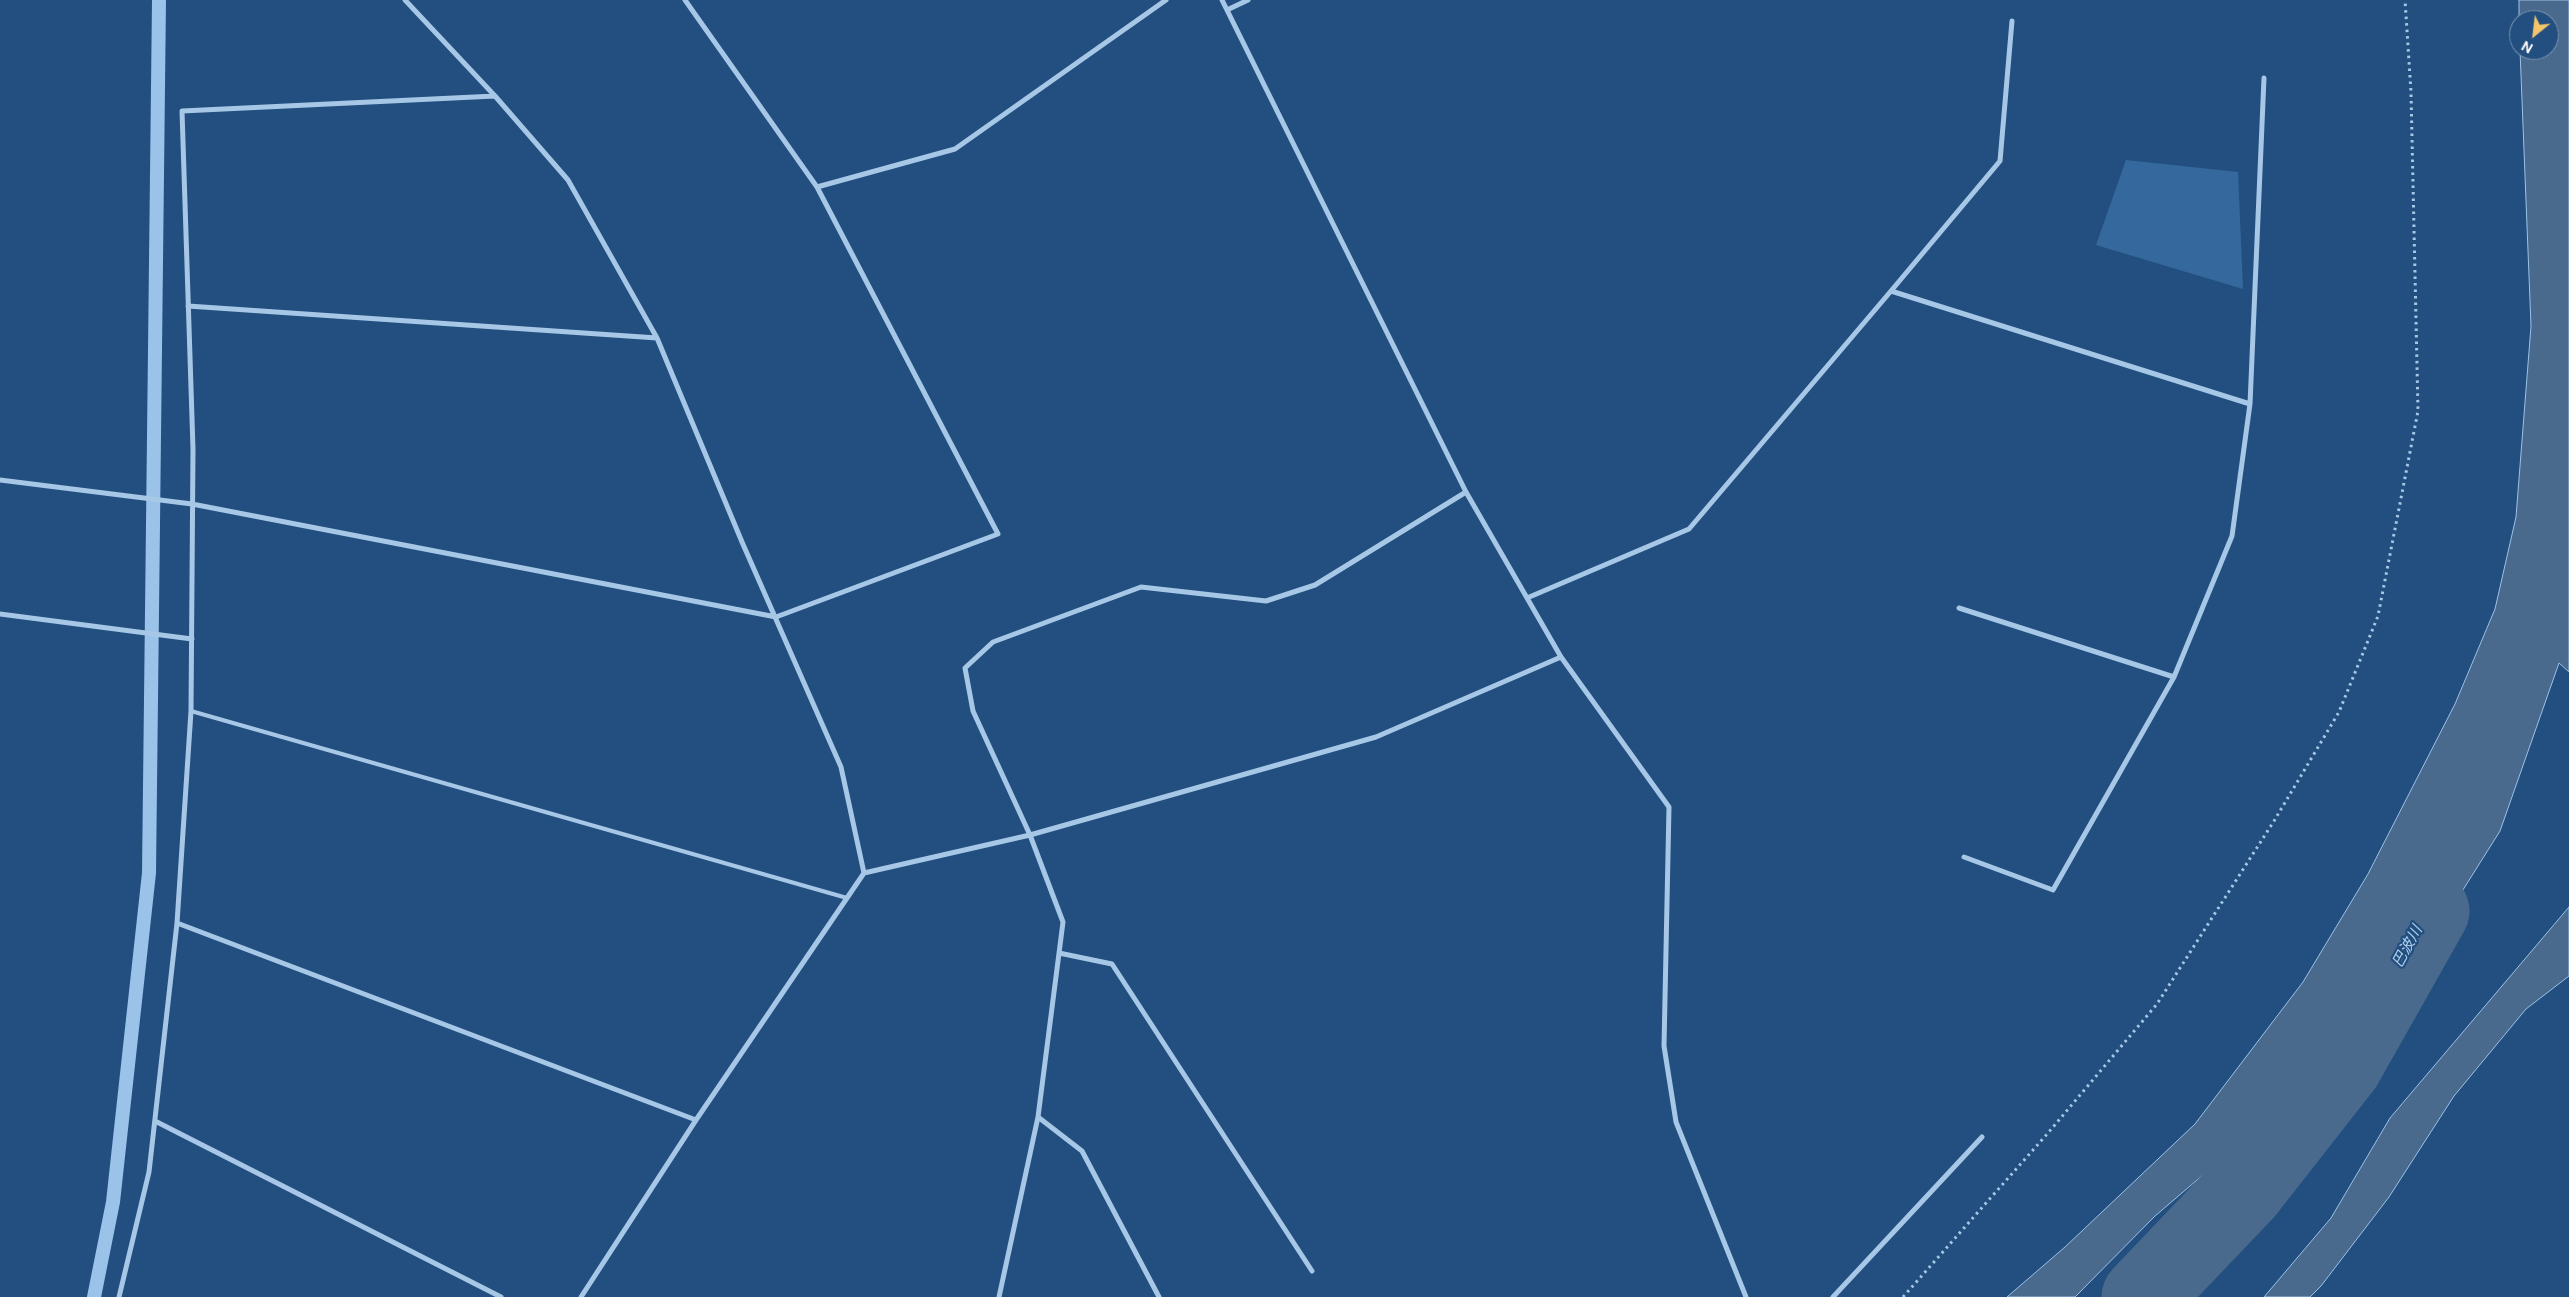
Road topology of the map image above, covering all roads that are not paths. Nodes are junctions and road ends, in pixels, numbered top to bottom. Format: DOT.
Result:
graph roads {
  1 [pos="405,0"];
  2 [pos="685,0"];
  3 [pos="1166,0"];
  4 [pos="1222,0"];
  5 [pos="1248,0"];
  6 [pos="1227,10"];
  7 [pos="2012,21"];
  8 [pos="2264,78"];
  9 [pos="495,96"];
  10 [pos="817,187"];
  11 [pos="1891,291"];
  12 [pos="188,306"];
  13 [pos="657,338"];
  14 [pos="2250,404"];
  15 [pos="0,480"];
  16 [pos="1466,492"];
  17 [pos="192,504"];
  18 [pos="1527,598"];
  19 [pos="1959,608"];
  20 [pos="0,614"];
  21 [pos="776,618"];
  22 [pos="192,639"];
  23 [pos="1561,657"];
  24 [pos="2174,677"];
  25 [pos="191,711"];
  26 [pos="1030,835"];
  27 [pos="1964,857"];
  28 [pos="864,873"];
  29 [pos="848,898"];
  30 [pos="177,923"];
  31 [pos="1059,953"];
  32 [pos="1038,1117"];
  33 [pos="696,1120"];
  34 [pos="155,1121"];
  35 [pos="1982,1137"];
  36 [pos="1312,1271"];
  37 [pos="119,1297"];
  38 [pos="501,1297"];
  39 [pos="582,1297"];
  40 [pos="999,1297"];
  41 [pos="1159,1297"];
  42 [pos="1746,1297"];
  43 [pos="1833,1297"];
  1 -- 9 [label="street"];
  2 -- 10 [label="street"];
  3 -- 10 [label="street"];
  4 -- 6 [label="street"];
  5 -- 6 [label="street"];
  6 -- 16 [label="street"];
  7 -- 11 [label="street"];
  8 -- 14 [label="street"];
  9 -- 12 [label="street"];
  9 -- 13 [label="street"];
  10 -- 21 [label="street"];
  11 -- 14 [label="street"];
  11 -- 18 [label="street"];
  12 -- 13 [label="street"];
  12 -- 17 [label="street"];
  13 -- 21 [label="street"];
  14 -- 24 [label="street"];
  15 -- 17 [label="street"];
  16 -- 18 [label="street"];
  16 -- 26 [label="street"];
  17 -- 21 [label="street"];
  17 -- 22 [label="street"];
  18 -- 23 [label="street"];
  19 -- 24 [label="street"];
  20 -- 22 [label="street"];
  21 -- 28 [label="street"];
  22 -- 25 [label="street"];
  23 -- 26 [label="street"];
  23 -- 42 [label="street"];
  24 -- 27 [label="street"];
  25 -- 29 [label="lane"];
  25 -- 30 [label="street"];
  26 -- 28 [label="street"];
  26 -- 31 [label="street"];
  28 -- 29 [label="street"];
  29 -- 33 [label="street"];
  30 -- 33 [label="street"];
  30 -- 34 [label="street"];
  31 -- 32 [label="street"];
  31 -- 36 [label="street"];
  32 -- 40 [label="street"];
  32 -- 41 [label="street"];
  33 -- 39 [label="street"];
  34 -- 37 [label="street"];
  34 -- 38 [label="street"];
  35 -- 43 [label="street"];
}
